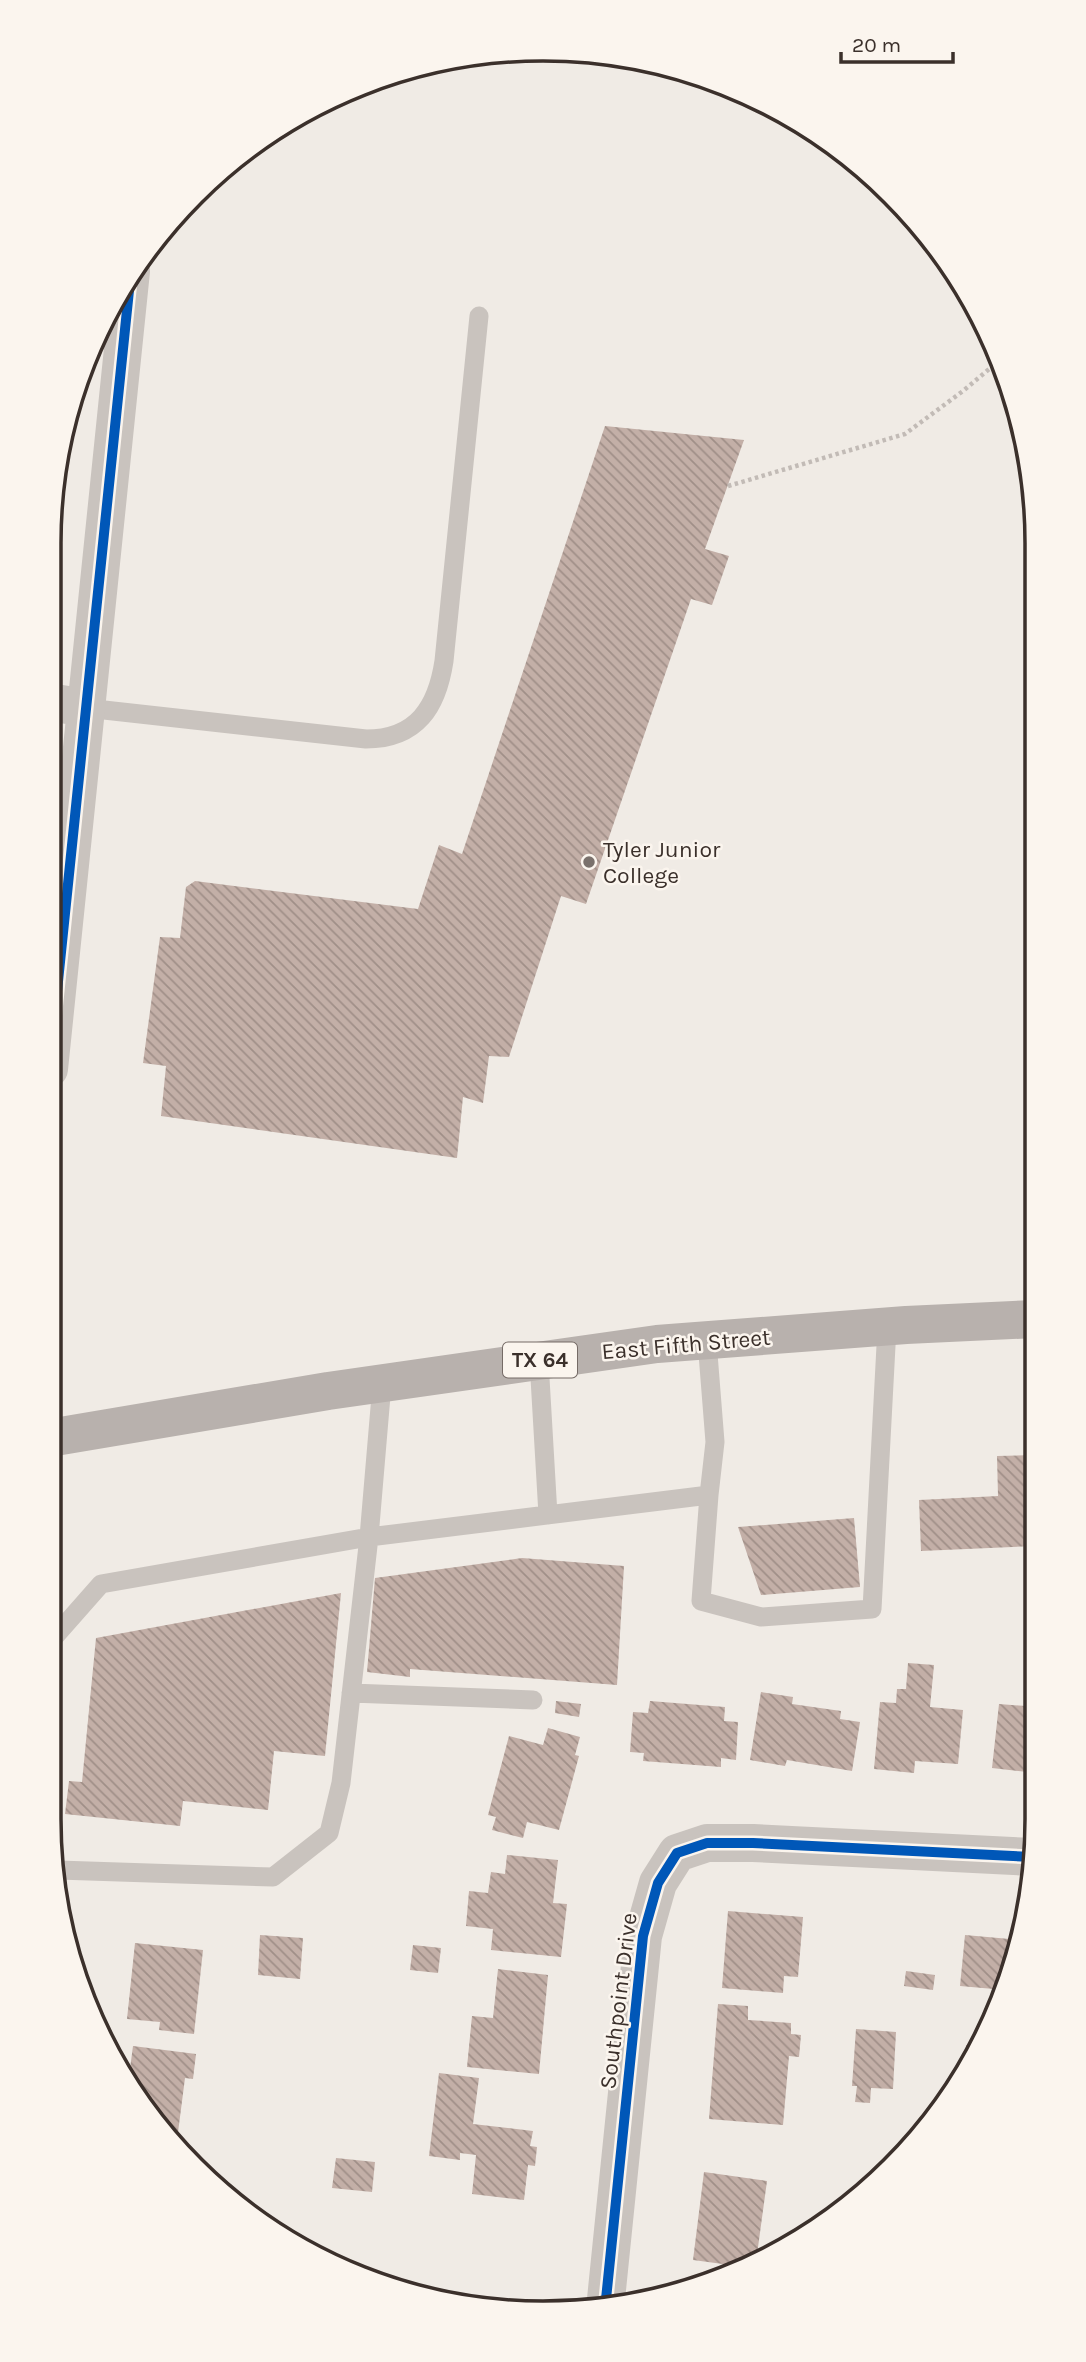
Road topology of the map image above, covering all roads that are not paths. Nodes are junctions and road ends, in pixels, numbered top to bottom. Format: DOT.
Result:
graph roads {
  1 [pos="128,298"];
  2 [pos="479,316"];
  3 [pos="61,704"];
  4 [pos="86,708"];
  5 [pos="63,805"];
  6 [pos="61,843"];
  7 [pos="1025,1320"];
  8 [pos="887,1327"];
  9 [pos="707,1341"];
  10 [pos="538,1361"];
  11 [pos="382,1384"];
  12 [pos="61,1436"];
  13 [pos="709,1495"];
  14 [pos="548,1515"];
  15 [pos="369,1537"];
  16 [pos="61,1630"];
  17 [pos="351,1693"];
  18 [pos="533,1700"];
  19 [pos="1023,1857"];
  20 [pos="64,1870"];
  21 [pos="606,2297"];
  1 -- 4 [label="street"];
  2 -- 4 [label="lane"];
  3 -- 4 [label="street"];
  4 -- 5 [label="street"];
  5 -- 6 [label="street"];
  7 -- 8 [label="main road, East Fifth Street / TX 64"];
  8 -- 9 [label="main road, East Fifth Street / TX 64"];
  8 -- 13 [label="lane"];
  9 -- 10 [label="main road, East Fifth Street / TX 64"];
  9 -- 13 [label="lane"];
  10 -- 11 [label="main road, East Fifth Street / TX 64"];
  10 -- 14 [label="lane"];
  11 -- 12 [label="main road, East Fifth Street / TX 64"];
  11 -- 15 [label="lane"];
  13 -- 14 [label="lane"];
  14 -- 15 [label="lane"];
  15 -- 16 [label="lane"];
  15 -- 17 [label="lane"];
  17 -- 18 [label="lane"];
  17 -- 20 [label="lane"];
  19 -- 21 [label="street, Southpoint Drive"];
}
